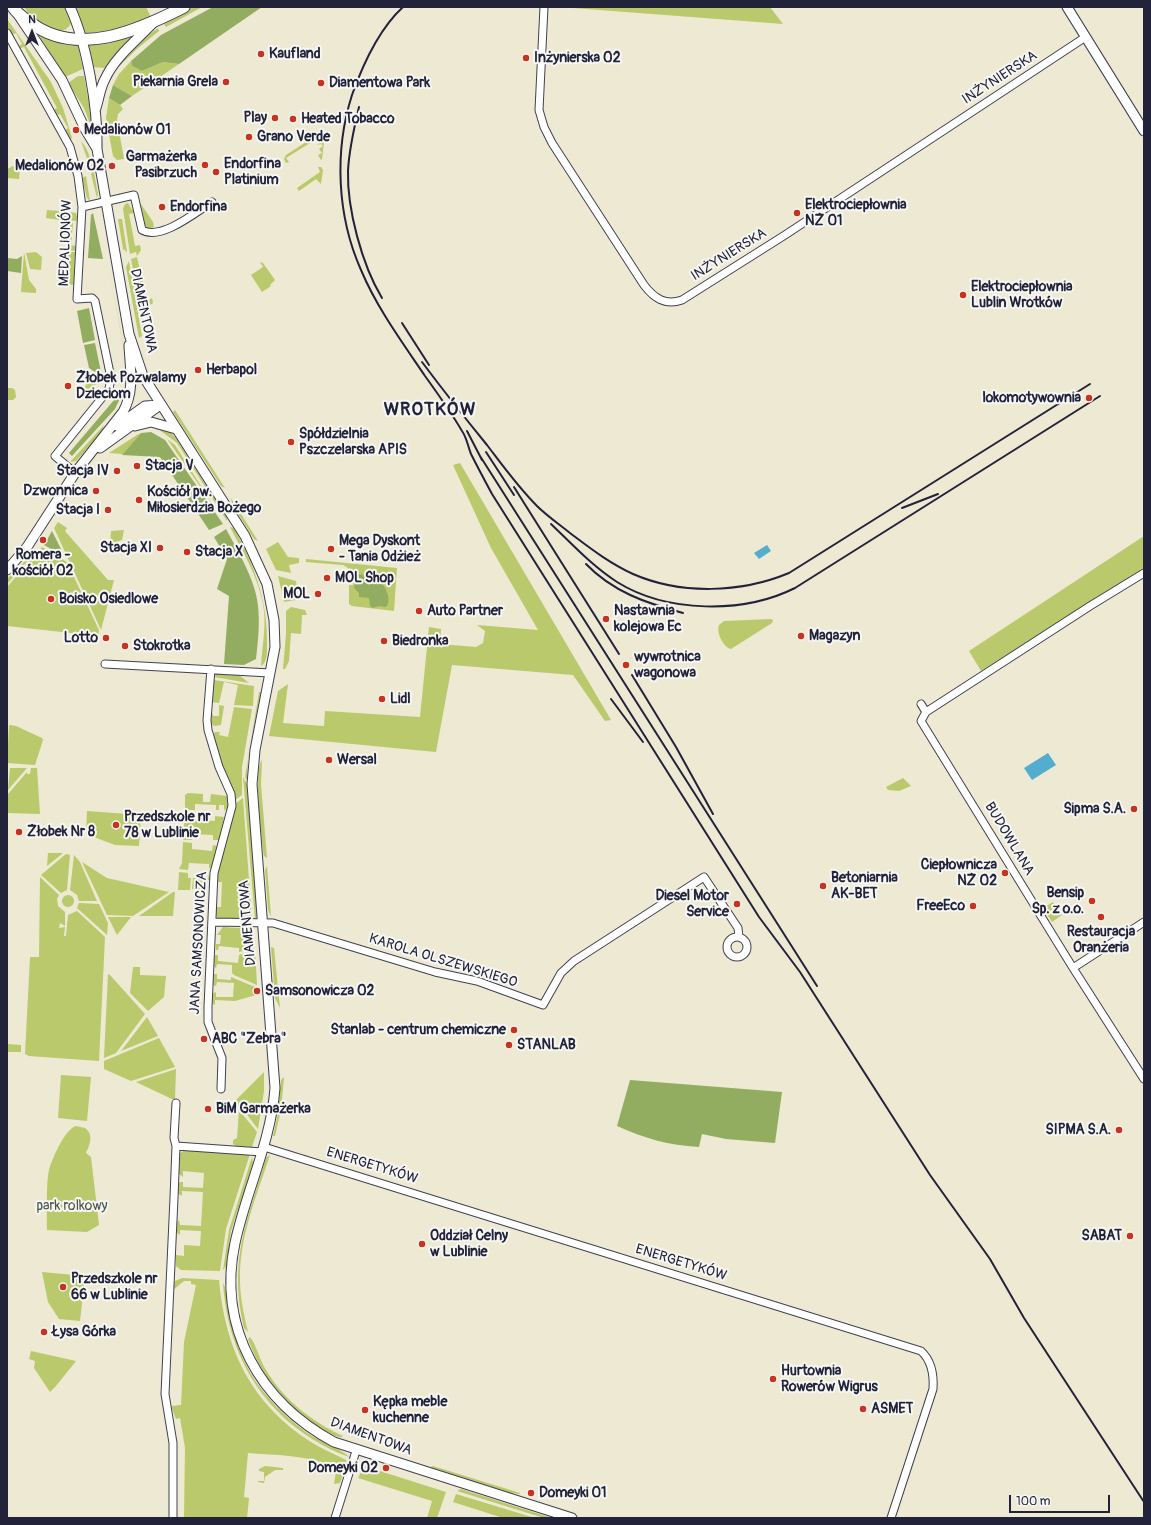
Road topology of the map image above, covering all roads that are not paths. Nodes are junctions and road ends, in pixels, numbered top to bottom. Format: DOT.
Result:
graph roads {
  1 [pos="70,7"];
  2 [pos="184,7"];
  3 [pos="544,7"];
  4 [pos="1066,7"];
  5 [pos="16,10"];
  6 [pos="155,21"];
  7 [pos="7,32"];
  8 [pos="1084,38"];
  9 [pos="81,40"];
  10 [pos="95,112"];
  11 [pos="1144,131"];
  12 [pos="97,149"];
  13 [pos="107,202"];
  14 [pos="212,202"];
  15 [pos="82,207"];
  16 [pos="129,334"];
  17 [pos="160,405"];
  18 [pos="128,429"];
  19 [pos="176,429"];
  20 [pos="110,431"];
  21 [pos="87,457"];
  22 [pos="75,473"];
  23 [pos="7,570"];
  24 [pos="1144,573"];
  25 [pos="105,664"];
  26 [pos="211,669"];
  27 [pos="270,673"];
  28 [pos="921,704"];
  29 [pos="926,712"];
  30 [pos="213,922"];
  31 [pos="1144,922"];
  32 [pos="263,924"];
  33 [pos="739,937"];
  34 [pos="1073,968"];
  35 [pos="1144,1079"];
  36 [pos="221,1089"];
  37 [pos="176,1103"];
  38 [pos="176,1146"];
  39 [pos="263,1149"];
  40 [pos="356,1451"];
  41 [pos="173,1518"];
  42 [pos="335,1518"];
  43 [pos="570,1518"];
  44 [pos="891,1518"];
  1 -- 9 [label="street, DIAMENTOWA"];
  2 -- 6 [label="main road"];
  3 -- 8 [label="street, INŻYNIERSKA"];
  4 -- 8 [label="street"];
  5 -- 9 [label="main road"];
  5 -- 12 [label="street, DIAMENTOWA"];
  6 -- 9 [label="main road"];
  6 -- 10 [label="street"];
  7 -- 15 [label="street, MEDALIONÓW"];
  8 -- 11 [label="street"];
  9 -- 10 [label="street, DIAMENTOWA"];
  10 -- 12 [label="street, DIAMENTOWA"];
  12 -- 13 [label="street, DIAMENTOWA"];
  13 -- 14 [label="street"];
  13 -- 15 [label="street"];
  13 -- 16 [label="street, DIAMENTOWA"];
  15 -- 22 [label="street, MEDALIONÓW"];
  16 -- 17 [label="street, DIAMENTOWA"];
  16 -- 20 [label="street"];
  17 -- 18 [label="street"];
  17 -- 19 [label="street, DIAMENTOWA"];
  17 -- 20 [label="street"];
  18 -- 19 [label="street"];
  18 -- 21 [label="street"];
  19 -- 27 [label="street, DIAMENTOWA"];
  20 -- 21 [label="street"];
  21 -- 22 [label="street"];
  22 -- 23 [label="street"];
  24 -- 29 [label="street"];
  25 -- 26 [label="street"];
  26 -- 27 [label="street"];
  26 -- 30 [label="street, JANA SAMSONOWICZA"];
  27 -- 32 [label="street, DIAMENTOWA"];
  28 -- 29 [label="street"];
  29 -- 34 [label="street, BUDOWLANA"];
  30 -- 32 [label="street"];
  30 -- 36 [label="street, JANA SAMSONOWICZA"];
  31 -- 34 [label="street"];
  32 -- 33 [label="street, KAROLA OLSZEWSKIEGO"];
  32 -- 39 [label="street, DIAMENTOWA"];
  34 -- 35 [label="street, BUDOWLANA"];
  37 -- 38 [label="street"];
  38 -- 39 [label="street, ENERGETYKÓW"];
  38 -- 41 [label="street"];
  39 -- 40 [label="street, DIAMENTOWA"];
  39 -- 44 [label="street, ENERGETYKÓW"];
  40 -- 42 [label="street"];
  40 -- 43 [label="street, DIAMENTOWA"];
}
